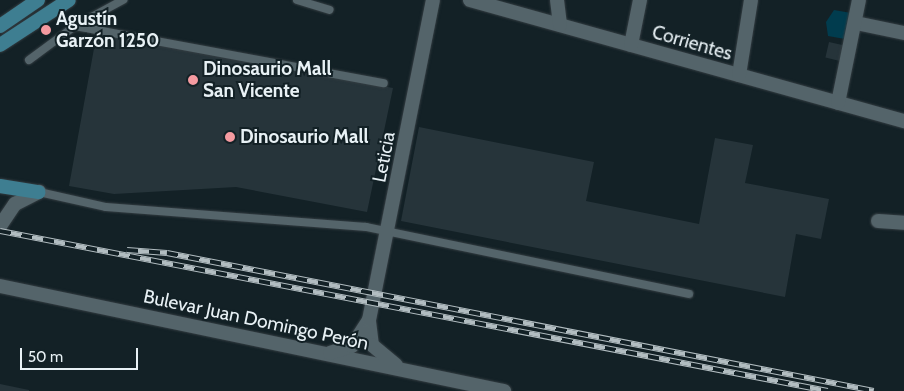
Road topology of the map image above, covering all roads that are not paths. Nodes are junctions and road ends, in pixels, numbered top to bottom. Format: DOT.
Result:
graph roads {
  1 [pos="38,0"];
  2 [pos="69,0"];
  3 [pos="123,0"];
  4 [pos="297,0"];
  5 [pos="433,0"];
  6 [pos="470,0"];
  7 [pos="557,0"];
  8 [pos="640,0"];
  9 [pos="751,0"];
  10 [pos="859,0"];
  11 [pos="329,10"];
  12 [pos="856,23"];
  13 [pos="560,25"];
  14 [pos="0,26"];
  15 [pos="75,26"];
  16 [pos="904,32"];
  17 [pos="0,45"];
  18 [pos="631,45"];
  19 [pos="29,60"];
  20 [pos="739,75"];
  21 [pos="384,82"];
  22 [pos="838,103"];
  23 [pos="904,122"];
  24 [pos="0,186"];
  25 [pos="38,192"];
  26 [pos="878,221"];
  27 [pos="904,224"];
  28 [pos="0,226"];
  29 [pos="389,230"];
  30 [pos="0,286"];
  31 [pos="689,294"];
  32 [pos="369,320"];
  33 [pos="327,354"];
  34 [pos="398,367"];
  35 [pos="504,391"];
  1 -- 14 [label="main road"];
  2 -- 17 [label="main road"];
  3 -- 15 [label="lane"];
  4 -- 11 [label="lane"];
  5 -- 29 [label="street, Leticia"];
  6 -- 13 [label="street, Corrientes"];
  7 -- 13 [label="street"];
  8 -- 18 [label="street"];
  9 -- 20 [label="street"];
  10 -- 12 [label="street"];
  12 -- 16 [label="street"];
  12 -- 22 [label="street"];
  13 -- 18 [label="street, Corrientes"];
  15 -- 19 [label="lane"];
  15 -- 21 [label="lane"];
  18 -- 20 [label="street, Corrientes"];
  20 -- 22 [label="street, Corrientes"];
  22 -- 23 [label="street, Corrientes"];
  24 -- 25 [label="main road"];
  25 -- 28 [label="street"];
  25 -- 29 [label="lane"];
  26 -- 27 [label="street"];
  29 -- 31 [label="lane"];
  29 -- 32 [label="street, Leticia"];
  30 -- 33 [label="street, Bulevar Juan Domingo Perón"];
  32 -- 33 [label="street, Leticia"];
  32 -- 34 [label="street, Leticia"];
  33 -- 34 [label="street, Bulevar Juan Domingo Perón"];
  34 -- 35 [label="street, Bulevar Juan Domingo Perón"];
}
